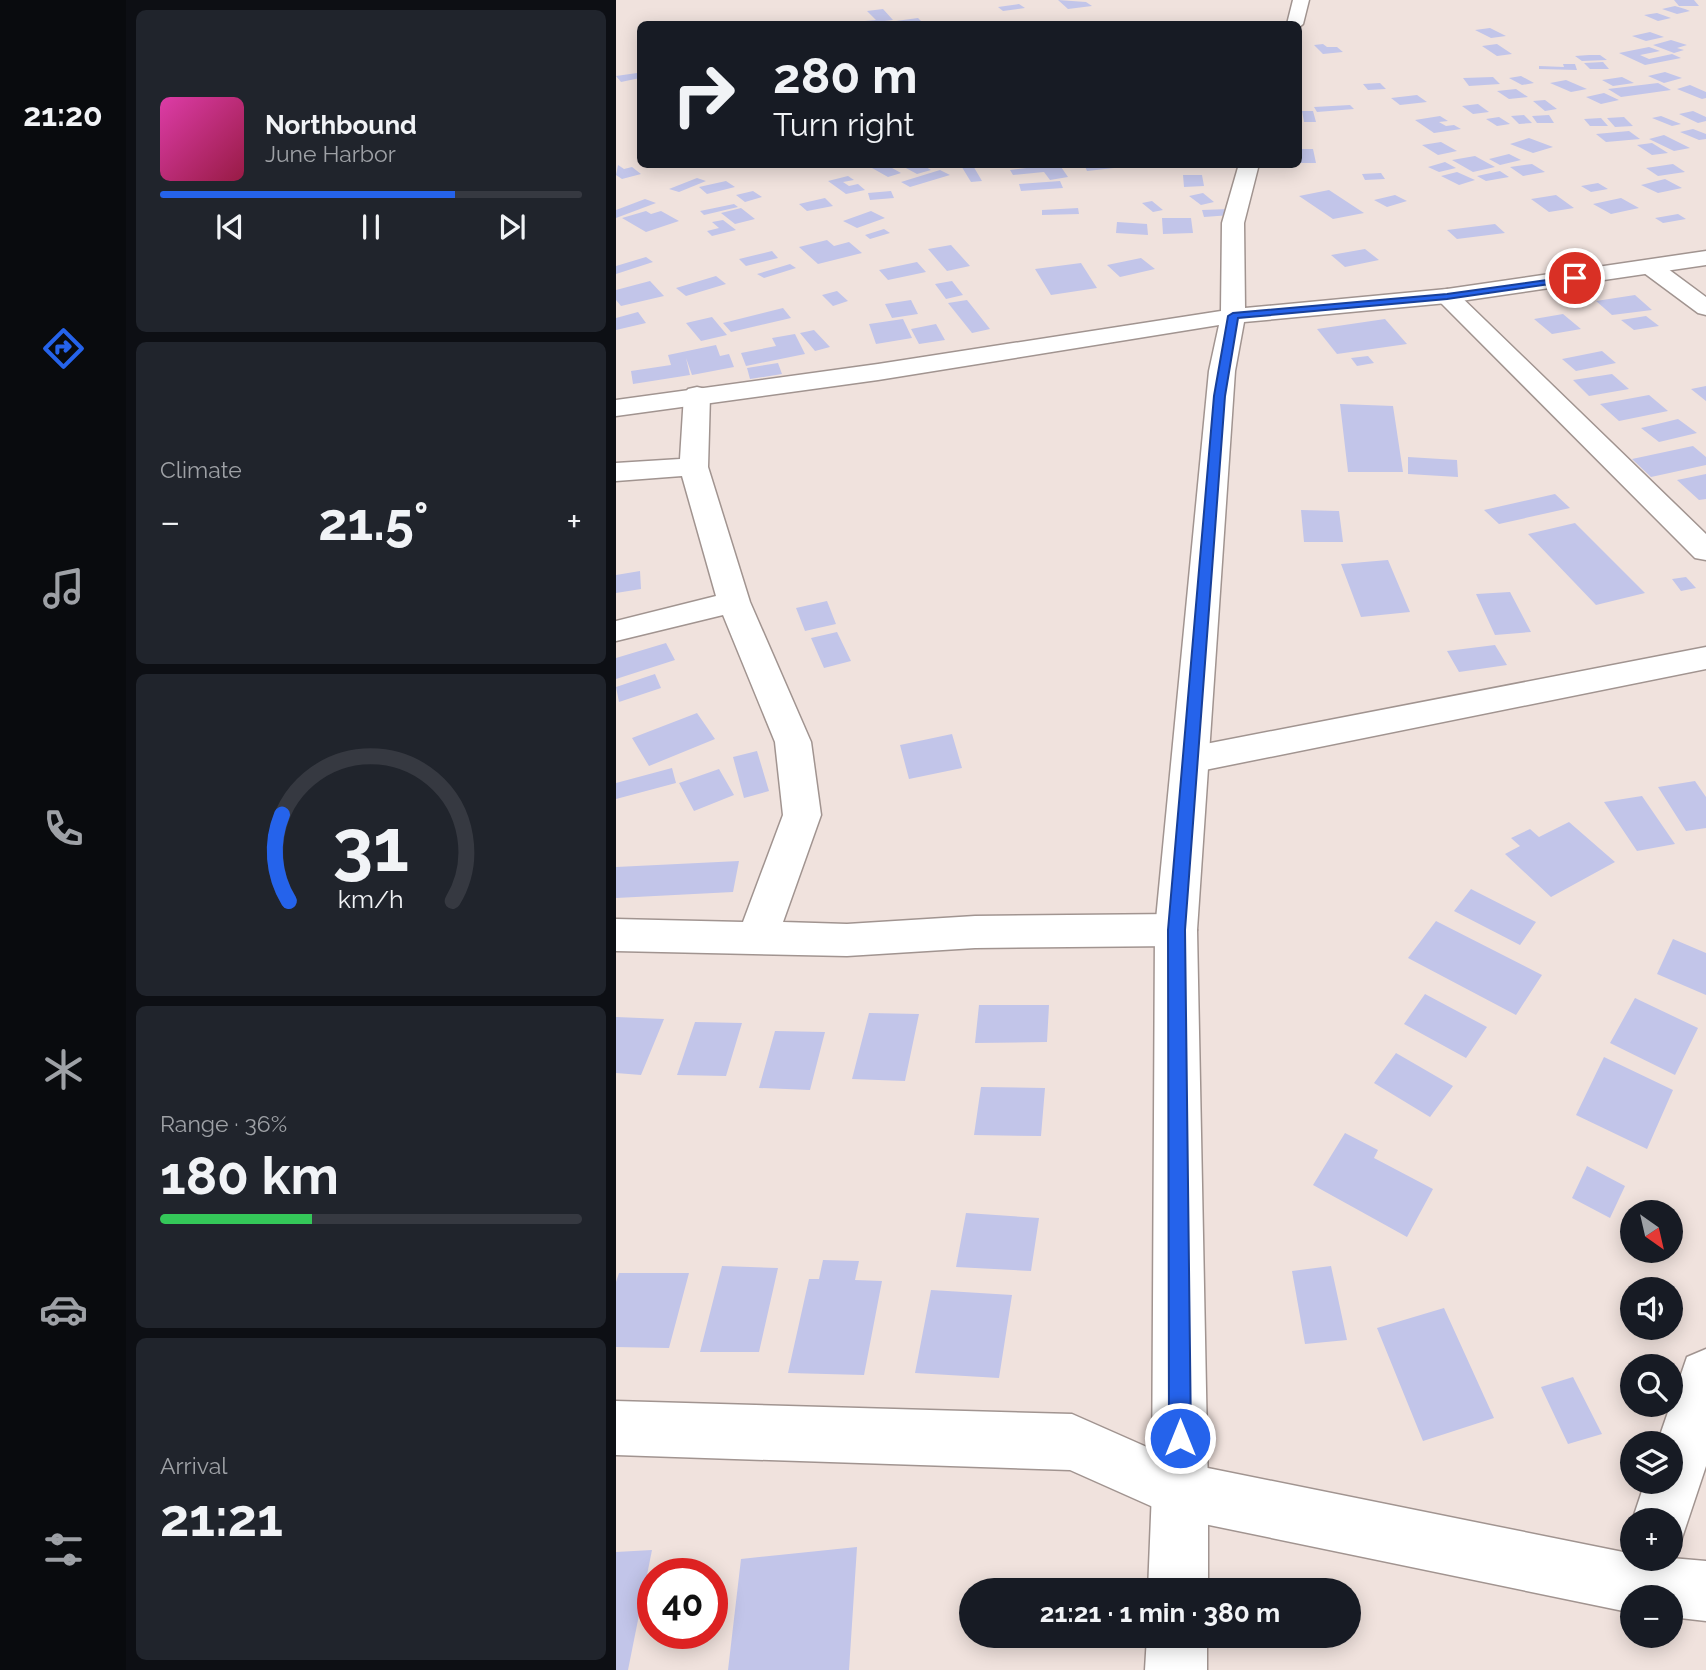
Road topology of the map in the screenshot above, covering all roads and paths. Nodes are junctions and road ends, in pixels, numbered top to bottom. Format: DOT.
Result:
graph roads {
  1 [pos="1301,0"];
  2 [pos="1296,21"];
  3 [pos="1249,168"];
  4 [pos="1706,258"];
  5 [pos="1652,268"];
  6 [pos="1447,296"];
  7 [pos="1706,308"];
  8 [pos="1233,316"];
  9 [pos="697,395"];
  10 [pos="616,408"];
  11 [pos="694,467"];
  12 [pos="616,472"];
  13 [pos="1706,551"];
  14 [pos="734,602"];
  15 [pos="616,631"];
  16 [pos="1706,658"];
  17 [pos="1190,760"];
  18 [pos="1176,930"];
  19 [pos="616,935"];
  20 [pos="757,938"];
  21 [pos="1706,1376"];
  22 [pos="616,1428"];
  23 [pos="1180,1491"];
  24 [pos="1665,1508"];
  25 [pos="1646,1572"];
  26 [pos="1178,1578"];
  27 [pos="1706,1591"];
  28 [pos="1177,1648"];
  29 [pos="1176,1670"];
  1 -- 2 [label="street"];
  3 -- 8 [label="street"];
  4 -- 5 [label="street"];
  5 -- 6 [label="street"];
  5 -- 7 [label="street"];
  6 -- 8 [label="street"];
  6 -- 13 [label="street"];
  8 -- 9 [label="street"];
  8 -- 17 [label="street"];
  9 -- 10 [label="street"];
  9 -- 11 [label="street"];
  11 -- 12 [label="street"];
  11 -- 14 [label="street"];
  14 -- 15 [label="street"];
  14 -- 20 [label="street"];
  16 -- 17 [label="street"];
  17 -- 18 [label="street"];
  18 -- 20 [label="street"];
  18 -- 23 [label="street"];
  19 -- 20 [label="street"];
  21 -- 24 [label="street"];
  22 -- 23 [label="street"];
  23 -- 25 [label="street"];
  23 -- 26 [label="street"];
  25 -- 27 [label="street"];
  28 -- 29 [label="street"];
}
